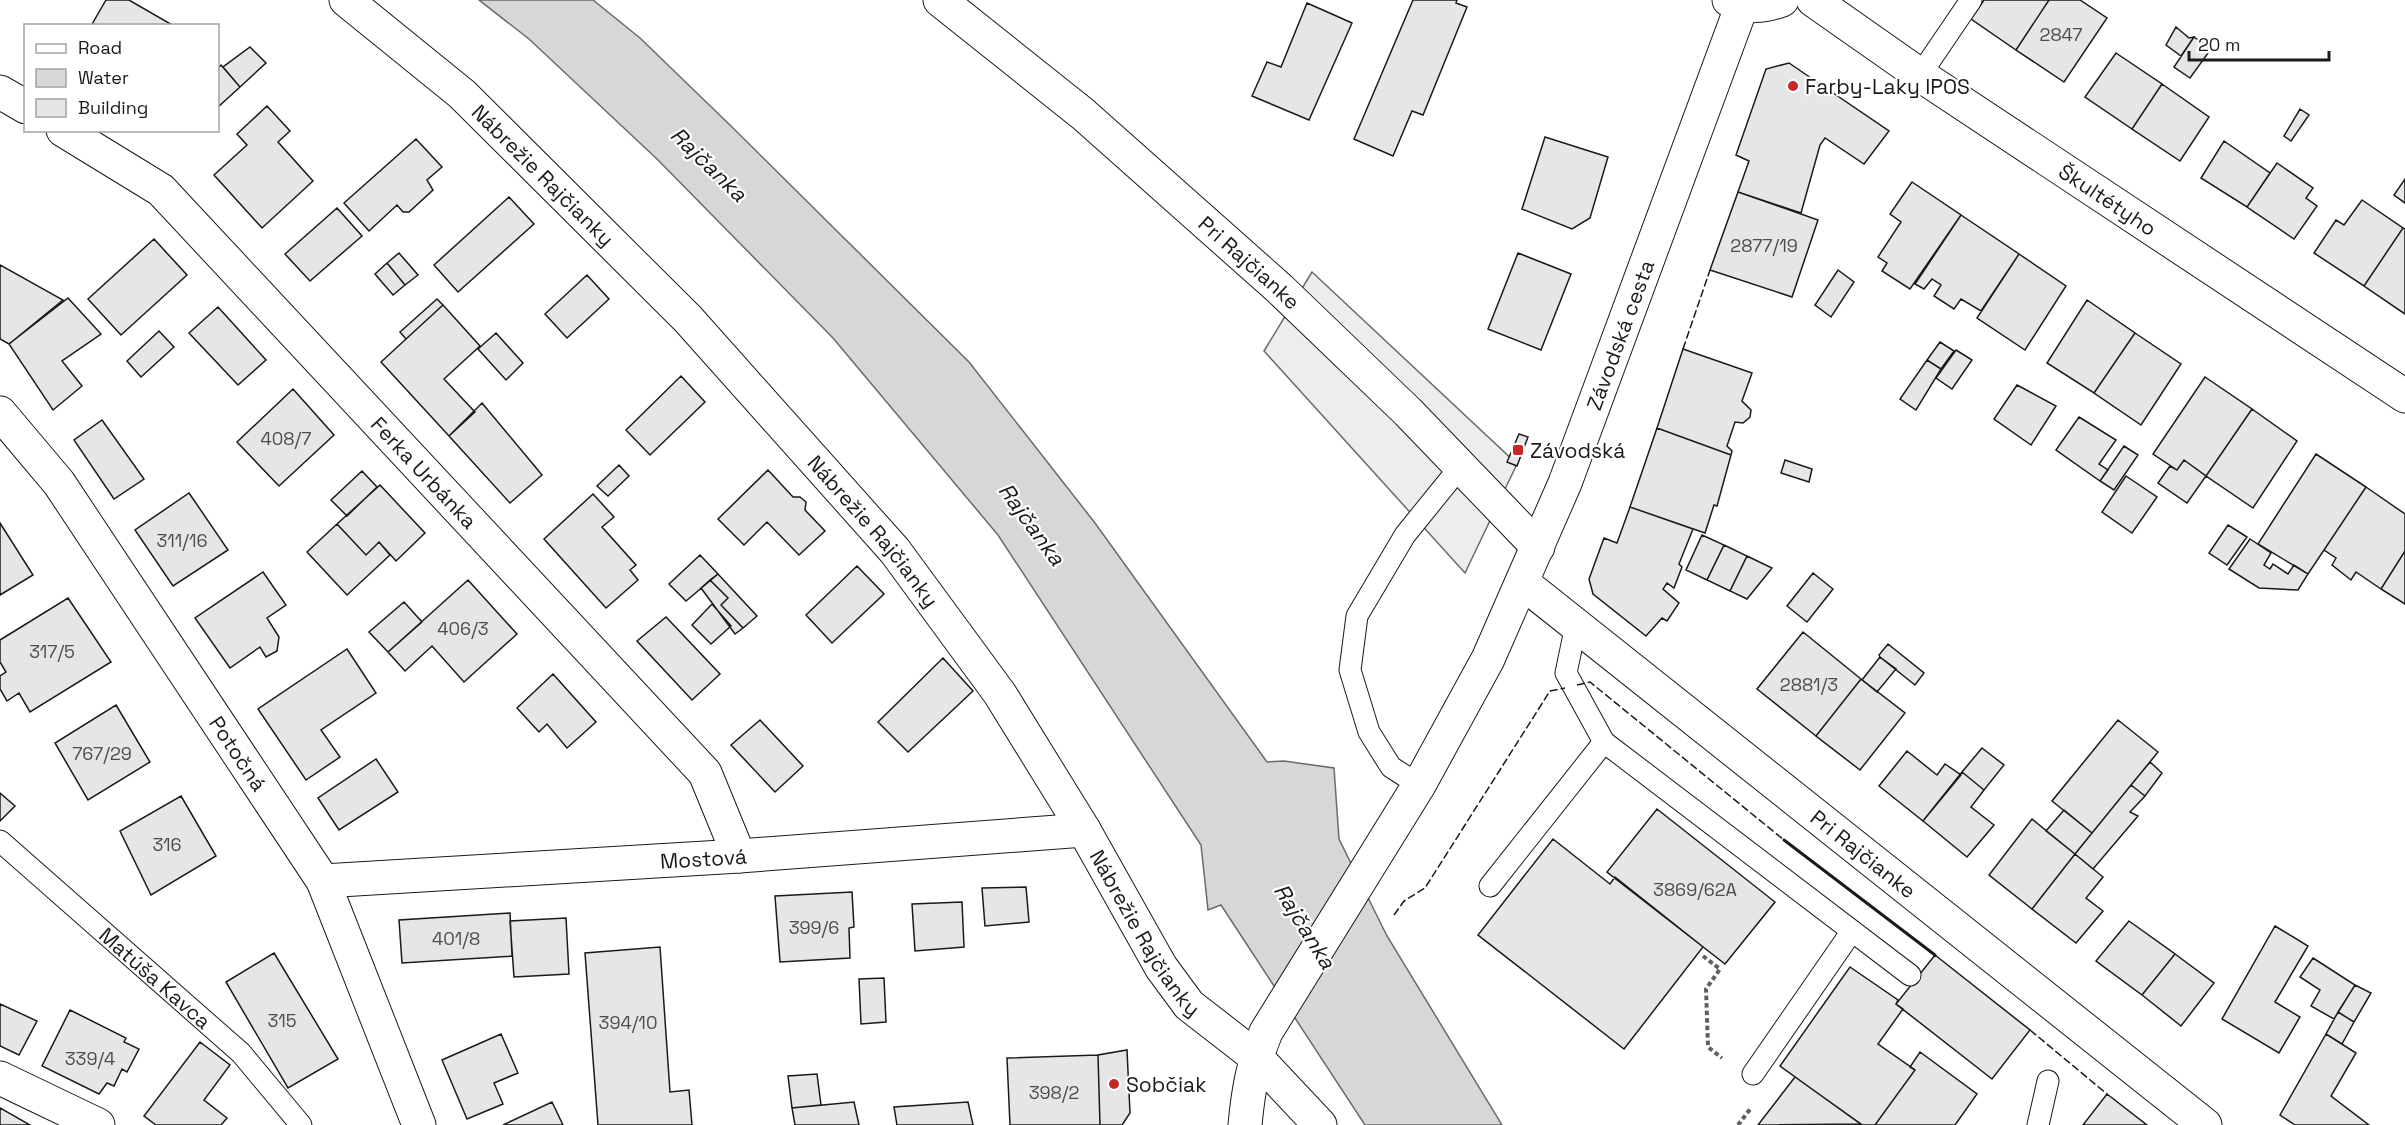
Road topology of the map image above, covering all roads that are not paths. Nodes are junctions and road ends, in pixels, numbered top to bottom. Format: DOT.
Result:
graph roads {
  1 [pos="346,0"];
  2 [pos="940,0"];
  3 [pos="1782,0"];
  4 [pos="1813,0"];
  5 [pos="1971,0"];
  6 [pos="1735,3"];
  7 [pos="1920,75"];
  8 [pos="0,92"];
  9 [pos="24,106"];
  10 [pos="66,132"];
  11 [pos="2405,396"];
  12 [pos="0,413"];
  13 [pos="1460,467"];
  14 [pos="1538,547"];
  15 [pos="1523,583"];
  16 [pos="1576,625"];
  17 [pos="1604,742"];
  18 [pos="1419,784"];
  19 [pos="1084,830"];
  20 [pos="0,841"];
  21 [pos="739,856"];
  22 [pos="323,881"];
  23 [pos="1490,886"];
  24 [pos="1852,931"];
  25 [pos="1910,975"];
  26 [pos="1261,1045"];
  27 [pos="1753,1074"];
  28 [pos="0,1078"];
  29 [pos="2048,1081"];
  30 [pos="98,1125"];
  31 [pos="301,1125"];
  32 [pos="419,1125"];
  33 [pos="1245,1125"];
  34 [pos="1320,1125"];
  35 [pos="2038,1125"];
  36 [pos="2205,1125"];
  1 -- 19 [label="street, Nábrežie Rajčianky"];
  2 -- 13 [label="street, Pri Rajčianke"];
  3 -- 6 [label="street"];
  4 -- 7 [label="street, Škultétyho"];
  5 -- 7 [label="lane"];
  6 -- 14 [label="street, Závodská cesta"];
  7 -- 11 [label="street, Škultétyho"];
  8 -- 9 [label="street"];
  10 -- 21 [label="street, Ferka Urbánka"];
  12 -- 22 [label="street, Potočná"];
  13 -- 14 [label="street, Pri Rajčianke"];
  13 -- 18 [label="lane"];
  14 -- 15 [label="street, Závodská cesta"];
  15 -- 16 [label="street, Pri Rajčianke"];
  15 -- 18 [label="street, Závodská cesta"];
  16 -- 17 [label="lane"];
  16 -- 36 [label="street, Pri Rajčianke"];
  17 -- 23 [label="lane"];
  17 -- 24 [label="lane"];
  18 -- 26 [label="street, Závodská cesta"];
  19 -- 21 [label="street, Mostová"];
  19 -- 26 [label="street, Nábrežie Rajčianky"];
  20 -- 31 [label="lane, Matúša Kavca"];
  21 -- 22 [label="street, Mostová"];
  22 -- 32 [label="street, Potočná"];
  24 -- 25 [label="lane"];
  24 -- 27 [label="lane"];
  26 -- 33 [label="street, Závodská cesta"];
  26 -- 34 [label="street, Nábrežie Rajčianky"];
  28 -- 30 [label="street"];
  29 -- 35 [label="lane"];
}
